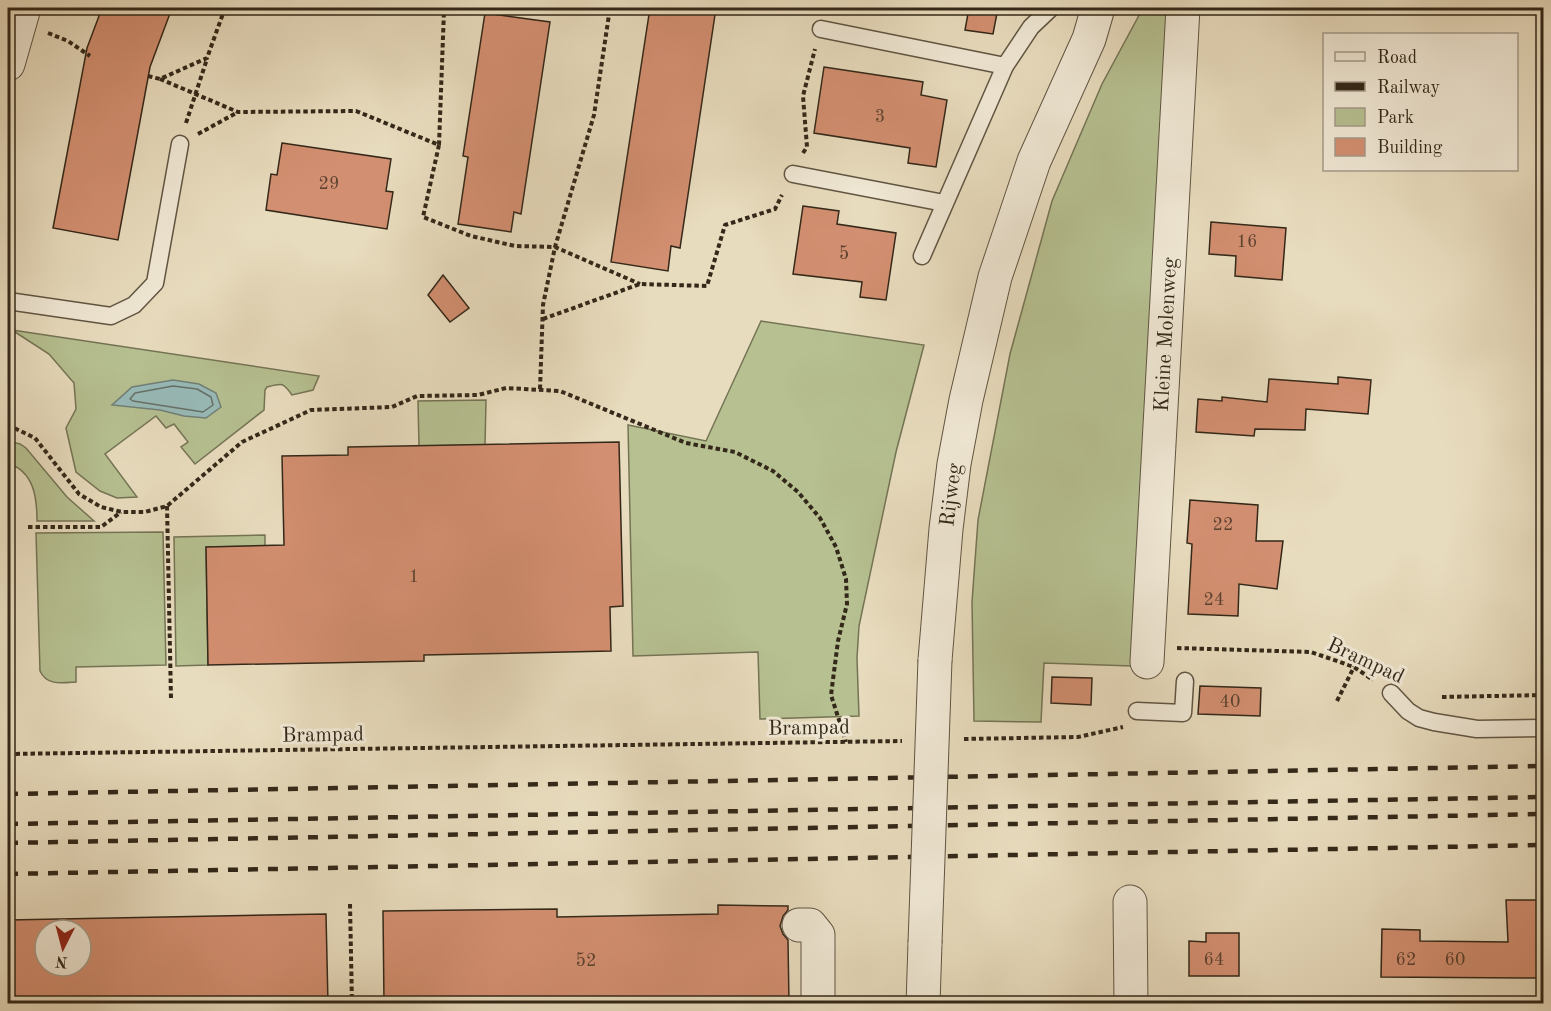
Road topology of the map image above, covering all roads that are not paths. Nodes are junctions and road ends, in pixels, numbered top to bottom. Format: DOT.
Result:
graph roads {
  1 [pos="1051,8"];
  2 [pos="1098,8"];
  3 [pos="1183,8"];
  4 [pos="22,15"];
  5 [pos="821,28"];
  6 [pos="8,64"];
  7 [pos="1005,66"];
  8 [pos="180,144"];
  9 [pos="793,174"];
  10 [pos="944,203"];
  11 [pos="922,256"];
  12 [pos="8,301"];
  13 [pos="1146,662"];
  14 [pos="1185,681"];
  15 [pos="1391,693"];
  16 [pos="1137,711"];
  17 [pos="1544,728"];
  18 [pos="1130,902"];
  19 [pos="799,925"];
  20 [pos="818,1004"];
  21 [pos="923,1004"];
  22 [pos="1131,1004"];
  1 -- 7 [label="lane"];
  2 -- 21 [label="street, Rijweg, bridge"];
  3 -- 13 [label="street, Kleine Molenweg"];
  4 -- 6 [label="street"];
  5 -- 7 [label="lane"];
  7 -- 10 [label="lane"];
  8 -- 12 [label="lane"];
  9 -- 10 [label="lane"];
  10 -- 11 [label="lane"];
  14 -- 16 [label="lane"];
  15 -- 17 [label="lane"];
  18 -- 22 [label="street"];
  19 -- 20 [label="street"];
}
